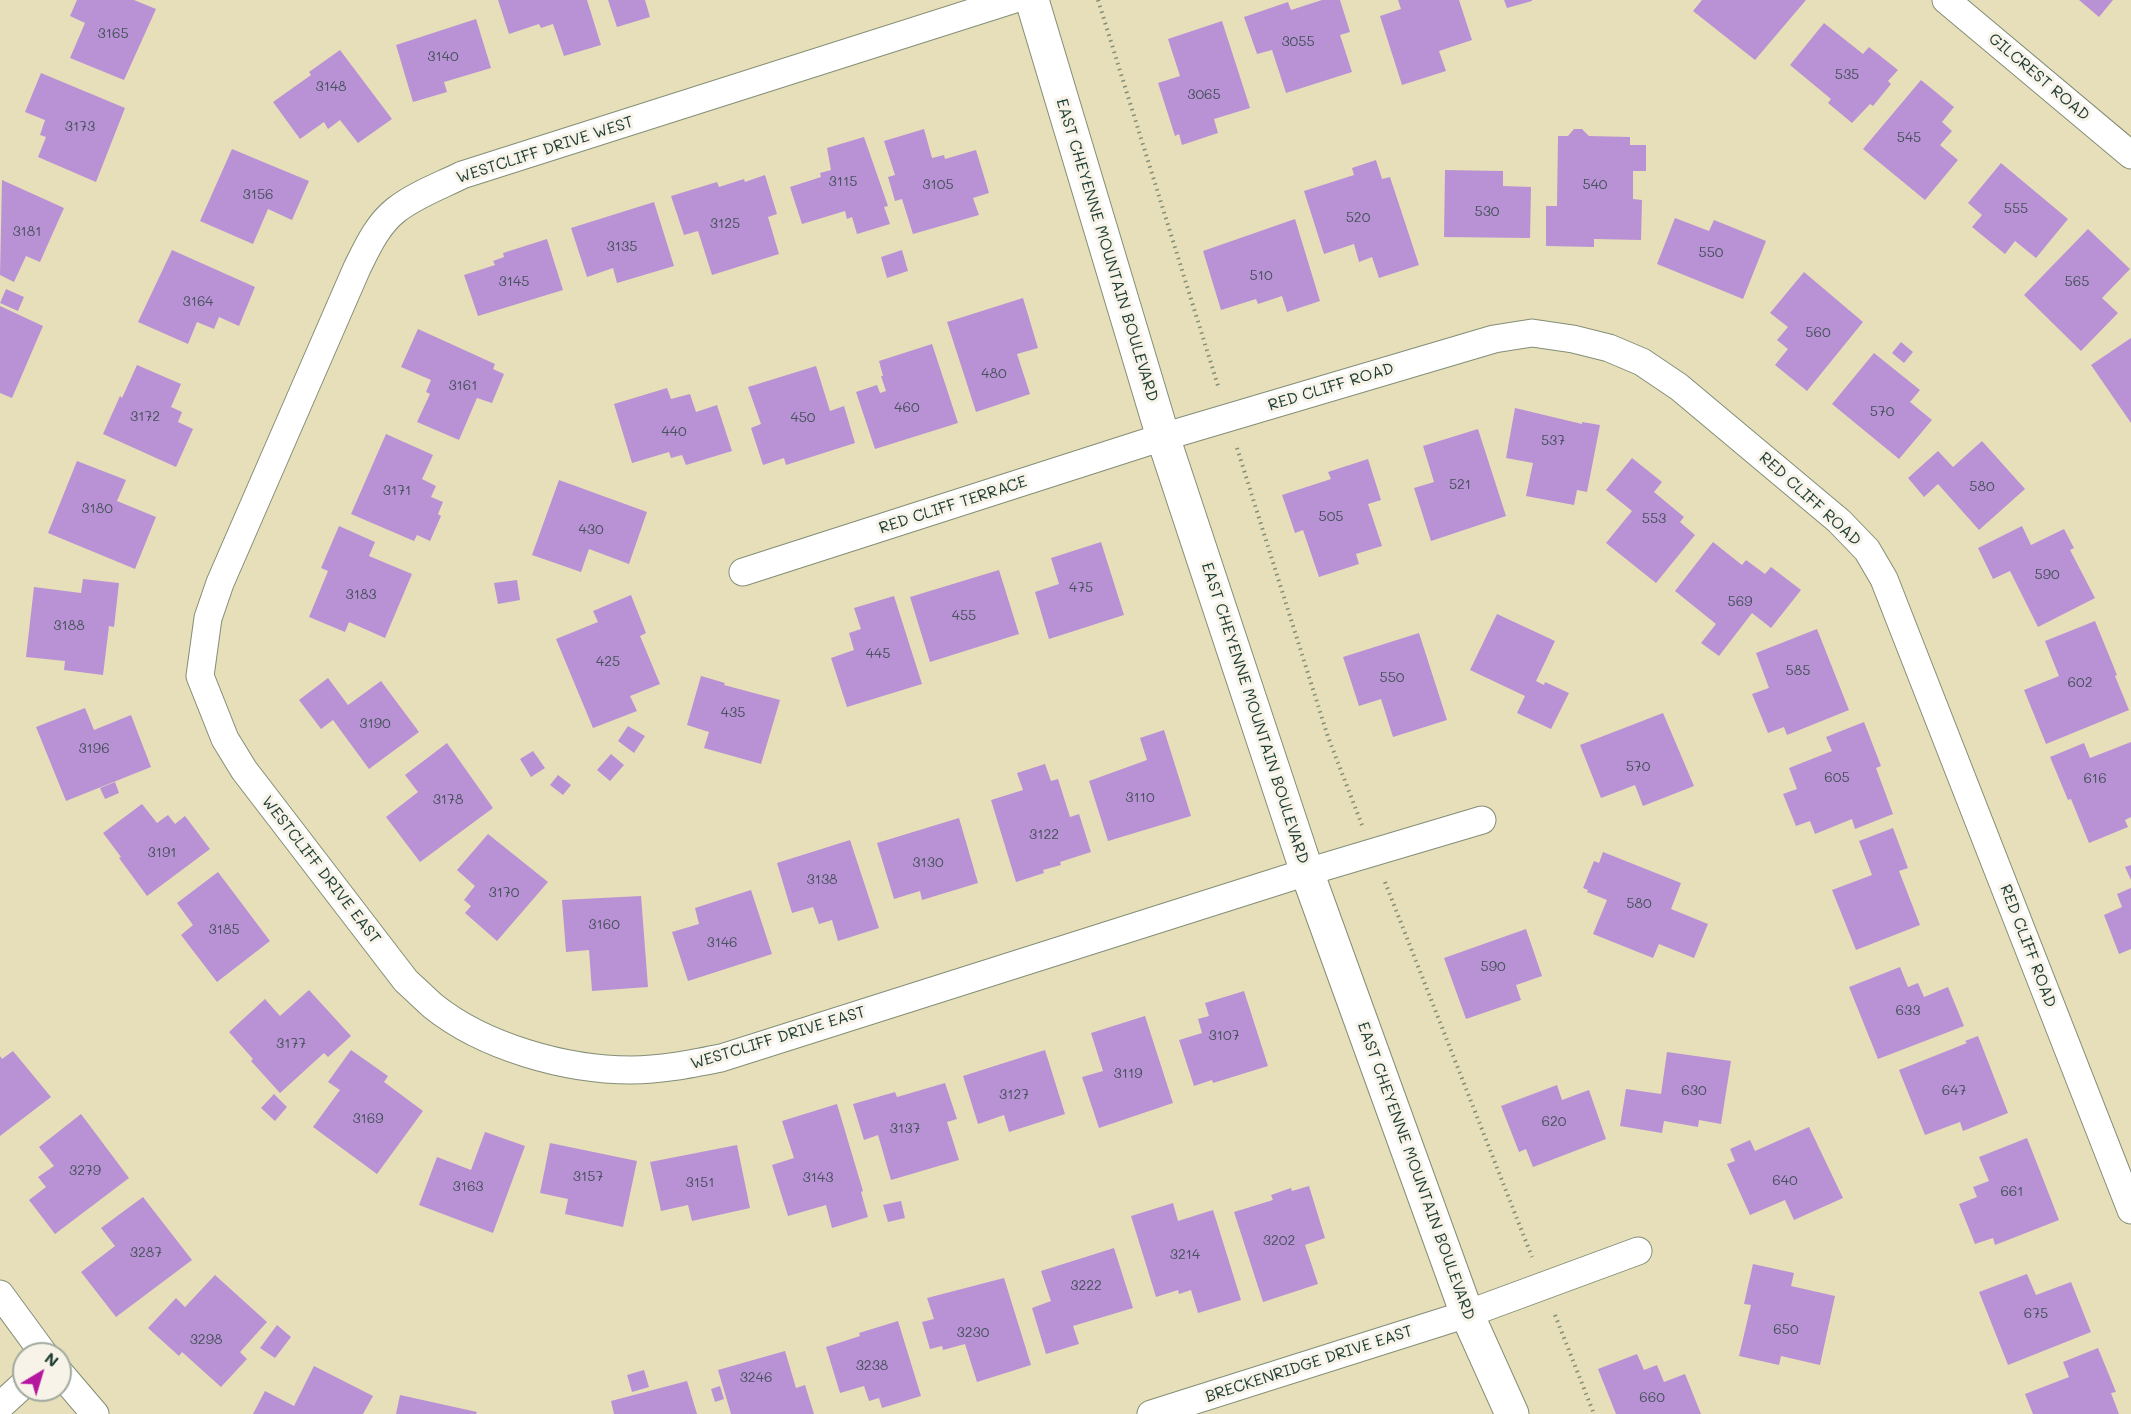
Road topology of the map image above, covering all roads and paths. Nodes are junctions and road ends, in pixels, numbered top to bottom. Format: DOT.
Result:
graph roads {
  1 [pos="1012,0"];
  2 [pos="1032,0"];
  3 [pos="1098,0"];
  4 [pos="1946,0"];
  5 [pos="2131,155"];
  6 [pos="1228,418"];
  7 [pos="1163,437"];
  8 [pos="743,572"];
  9 [pos="201,676"];
  10 [pos="1482,820"];
  11 [pos="1373,852"];
  12 [pos="1307,872"];
  13 [pos="2131,1210"];
  14 [pos="1638,1251"];
  15 [pos="1543,1285"];
  16 [pos="0,1294"];
  17 [pos="1467,1314"];
  18 [pos="35,1342"];
  19 [pos="72,1387"];
  20 [pos="12,1395"];
  21 [pos="0,1406"];
  22 [pos="94,1414"];
  23 [pos="1151,1414"];
  24 [pos="1512,1414"];
  25 [pos="1594,1414"];
  1 -- 9 [label="street, WESTCLIFF DRIVE WEST"];
  2 -- 7 [label="street, EAST CHEYENNE MOUNTAIN BOULEVARD"];
  3 -- 6 [label="path"];
  4 -- 5 [label="street, GILCREST ROAD"];
  6 -- 7 [label="street, RED CLIFF ROAD"];
  6 -- 11 [label="path"];
  6 -- 13 [label="street, RED CLIFF ROAD"];
  7 -- 8 [label="street, RED CLIFF TERRACE"];
  7 -- 12 [label="street, EAST CHEYENNE MOUNTAIN BOULEVARD"];
  9 -- 12 [label="street, WESTCLIFF DRIVE EAST"];
  10 -- 11 [label="street, WESTCLIFF DRIVE EAST"];
  11 -- 12 [label="street, WESTCLIFF DRIVE EAST"];
  11 -- 15 [label="path"];
  12 -- 17 [label="street, EAST CHEYENNE MOUNTAIN BOULEVARD"];
  14 -- 15 [label="street, BRECKENRIDGE DRIVE EAST"];
  15 -- 17 [label="street, BRECKENRIDGE DRIVE EAST"];
  15 -- 25 [label="path"];
  16 -- 18 [label="street"];
  17 -- 23 [label="street, BRECKENRIDGE DRIVE EAST"];
  17 -- 24 [label="street, EAST CHEYENNE MOUNTAIN BOULEVARD"];
  19 -- 22 [label="street"];
  20 -- 21 [label="street"];
}
